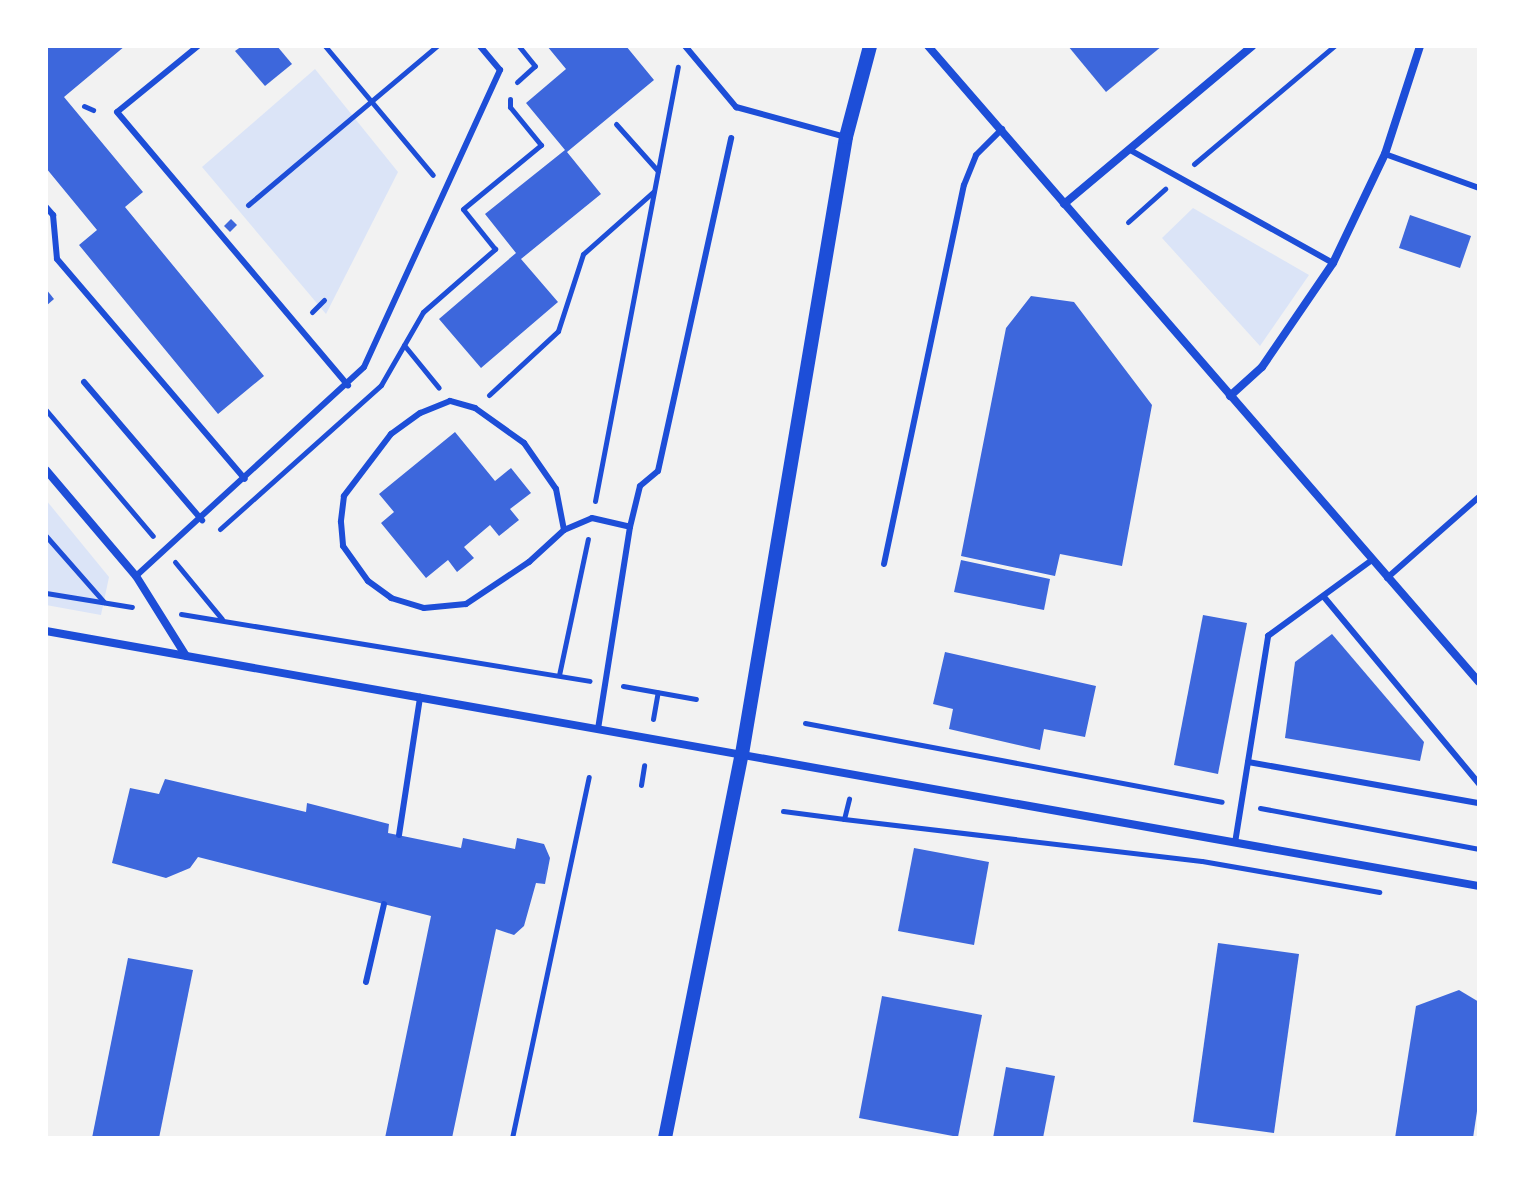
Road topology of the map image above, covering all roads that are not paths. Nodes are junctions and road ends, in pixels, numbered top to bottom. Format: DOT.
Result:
graph roads {
  1 [pos="198,46"];
  2 [pos="480,46"];
  3 [pos="685,46"];
  4 [pos="870,46"];
  5 [pos="928,46"];
  6 [pos="1252,46"];
  7 [pos="1420,46"];
  8 [pos="1002,129"];
  9 [pos="846,137"];
  10 [pos="731,138"];
  11 [pos="1130,150"];
  12 [pos="1385,154"];
  13 [pos="1479,188"];
  14 [pos="1064,204"];
  15 [pos="46,207"];
  16 [pos="1333,263"];
  17 [pos="84,382"];
  18 [pos="348,385"];
  19 [pos="1230,396"];
  20 [pos="46,470"];
  21 [pos="245,479"];
  22 [pos="1479,497"];
  23 [pos="202,520"];
  24 [pos="630,527"];
  25 [pos="564,530"];
  26 [pos="1372,560"];
  27 [pos="884,564"];
  28 [pos="136,576"];
  29 [pos="1387,578"];
  30 [pos="1324,597"];
  31 [pos="46,631"];
  32 [pos="186,656"];
  33 [pos="1479,682"];
  34 [pos="420,697"];
  35 [pos="598,729"];
  36 [pos="742,754"];
  37 [pos="1248,762"];
  38 [pos="1479,784"];
  39 [pos="1479,803"];
  40 [pos="399,835"];
  41 [pos="1235,843"];
  42 [pos="1479,886"];
  43 [pos="384,904"];
  44 [pos="366,982"];
  45 [pos="665,1138"];
  1 -- 18 [label="lane"];
  2 -- 18 [label="lane"];
  3 -- 9 [label="lane"];
  4 -- 9 [label="street"];
  5 -- 8 [label="street"];
  6 -- 11 [label="street"];
  7 -- 12 [label="street"];
  8 -- 14 [label="street"];
  8 -- 27 [label="lane"];
  9 -- 36 [label="street"];
  10 -- 24 [label="lane"];
  11 -- 14 [label="street"];
  11 -- 16 [label="lane"];
  12 -- 13 [label="lane"];
  12 -- 16 [label="street"];
  14 -- 19 [label="street"];
  15 -- 21 [label="lane"];
  16 -- 19 [label="street"];
  17 -- 23 [label="lane"];
  18 -- 21 [label="lane"];
  19 -- 26 [label="street"];
  20 -- 28 [label="street"];
  21 -- 23 [label="lane"];
  22 -- 29 [label="lane"];
  23 -- 28 [label="lane"];
  24 -- 25 [label="lane"];
  24 -- 35 [label="lane"];
  25 -- 25 [label="lane"];
  26 -- 29 [label="street"];
  26 -- 30 [label="lane"];
  28 -- 32 [label="street"];
  29 -- 33 [label="street"];
  30 -- 37 [label="lane"];
  30 -- 38 [label="lane"];
  31 -- 32 [label="street"];
  32 -- 34 [label="street"];
  34 -- 35 [label="street"];
  34 -- 40 [label="lane"];
  35 -- 36 [label="street"];
  36 -- 41 [label="street"];
  36 -- 45 [label="street"];
  37 -- 39 [label="lane"];
  37 -- 41 [label="lane"];
  41 -- 42 [label="street"];
  43 -- 44 [label="lane"];
}
